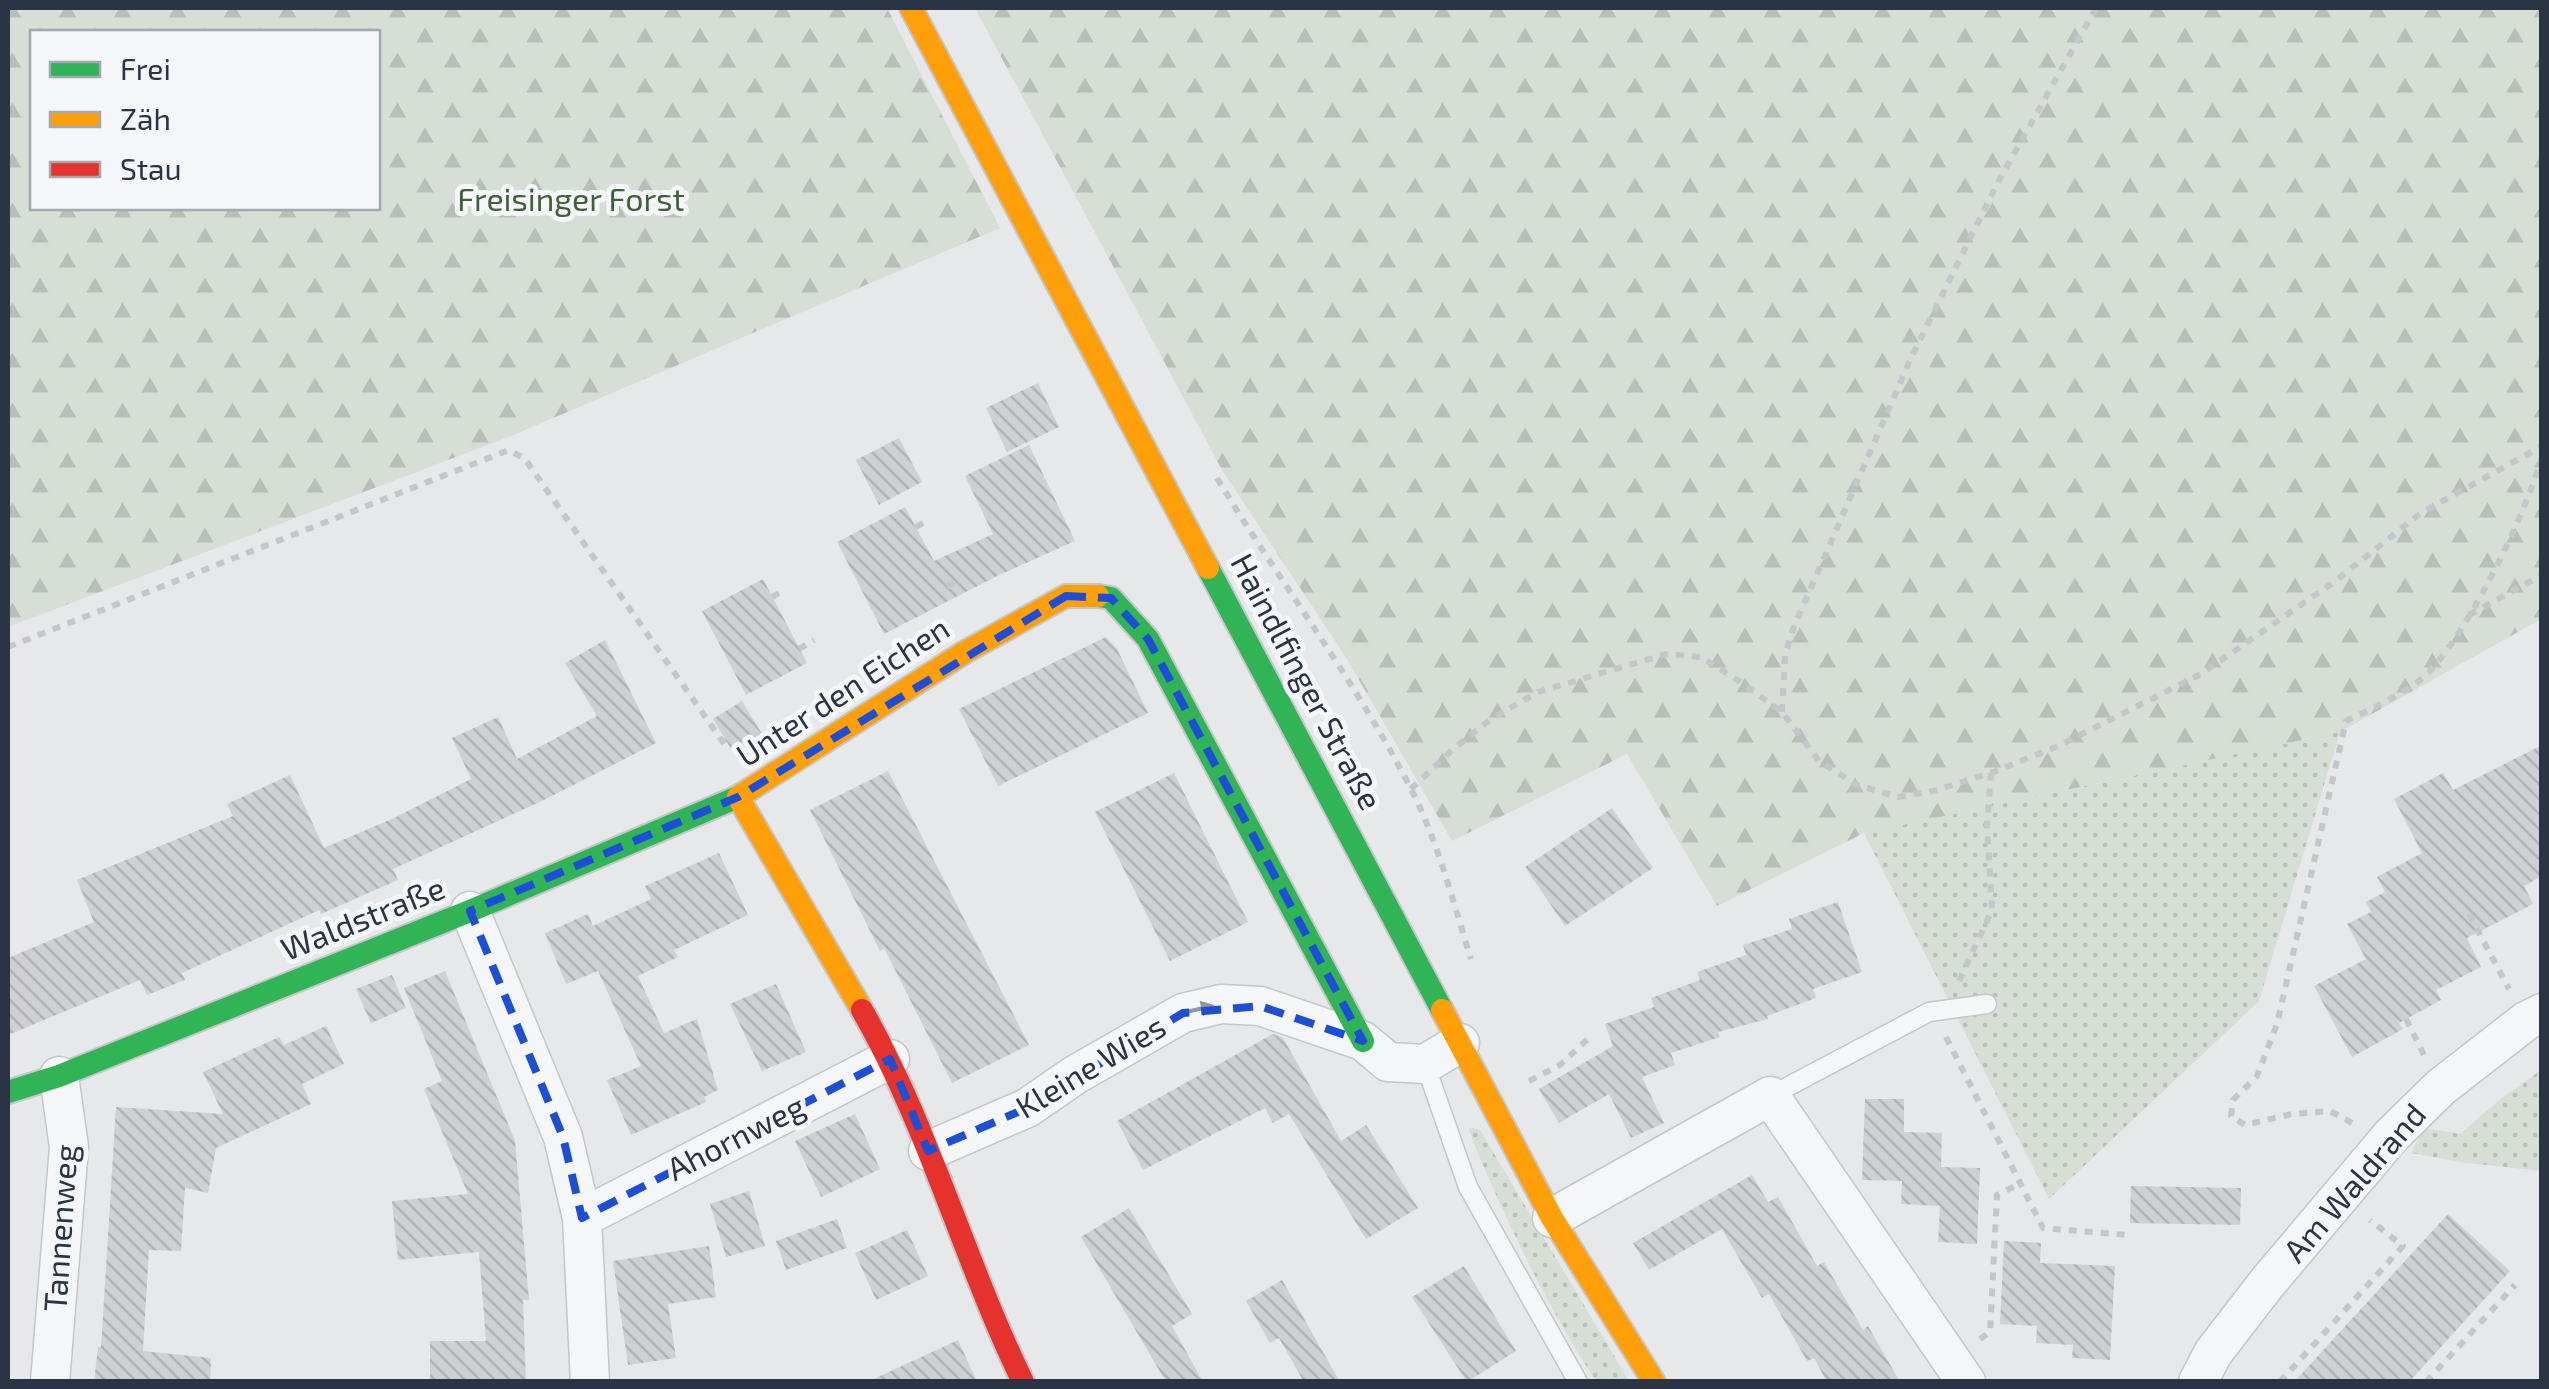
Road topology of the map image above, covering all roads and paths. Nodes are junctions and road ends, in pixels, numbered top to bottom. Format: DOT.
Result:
graph roads {
  1 [pos="911,8"];
  2 [pos="2096,8"];
  3 [pos="2542,446"];
  4 [pos="2542,457"];
  5 [pos="1216,477"];
  6 [pos="928,520"];
  7 [pos="916,527"];
  8 [pos="2542,576"];
  9 [pos="960,580"];
  10 [pos="947,587"];
  11 [pos="785,590"];
  12 [pos="772,597"];
  13 [pos="2468,616"];
  14 [pos="814,640"];
  15 [pos="8,647"];
  16 [pos="800,649"];
  17 [pos="1782,712"];
  18 [pos="734,758"];
  19 [pos="1991,773"];
  20 [pos="1412,789"];
  21 [pos="738,796"];
  22 [pos="470,912"];
  23 [pos="2469,914"];
  24 [pos="1472,964"];
  25 [pos="1987,1004"];
  26 [pos="1937,1010"];
  27 [pos="2534,1017"];
  28 [pos="1592,1036"];
  29 [pos="1363,1041"];
  30 [pos="1460,1043"];
  31 [pos="890,1058"];
  32 [pos="1424,1064"];
  33 [pos="58,1076"];
  34 [pos="1518,1086"];
  35 [pos="8,1092"];
  36 [pos="1770,1096"];
  37 [pos="2391,1136"];
  38 [pos="928,1151"];
  39 [pos="2021,1183"];
  40 [pos="582,1218"];
  41 [pos="1552,1218"];
  42 [pos="2370,1221"];
  43 [pos="2127,1235"];
  44 [pos="2515,1285"];
  45 [pos="1959,1371"];
  46 [pos="50,1382"];
  47 [pos="590,1382"];
  48 [pos="1023,1382"];
  49 [pos="1578,1382"];
  50 [pos="1654,1382"];
  51 [pos="2198,1382"];
  52 [pos="2280,1382"];
  53 [pos="2426,1382"];
  1 -- 30 [label="street, Haindlfinger Straße"];
  2 -- 17 [label="path"];
  3 -- 19 [label="path"];
  4 -- 13 [label="path"];
  5 -- 20 [label="path"];
  6 -- 7 [label="path"];
  8 -- 13 [label="path"];
  9 -- 10 [label="path"];
  11 -- 12 [label="path"];
  13 -- 37 [label="path"];
  14 -- 16 [label="path"];
  15 -- 18 [label="path"];
  17 -- 19 [label="path"];
  17 -- 20 [label="path"];
  19 -- 26 [label="path"];
  20 -- 24 [label="path"];
  21 -- 22 [label="street, Waldstraße"];
  21 -- 29 [label="street, Unter den Eichen"];
  21 -- 31 [label="street, Unter den Eichen"];
  22 -- 33 [label="street, Waldstraße"];
  22 -- 40 [label="street"];
  23 -- 27 [label="path"];
  25 -- 26 [label="lane"];
  26 -- 36 [label="lane"];
  26 -- 39 [label="path"];
  27 -- 37 [label="street, Am Waldrand"];
  28 -- 34 [label="path"];
  29 -- 32 [label="street, Kleine Wies"];
  38 -- 29 [label="street, Kleine Wies, one-way"];
  30 -- 32 [label="street"];
  30 -- 41 [label="street, Haindlfinger Straße"];
  31 -- 38 [label="street, Unter den Eichen"];
  31 -- 40 [label="street, Ahornweg"];
  32 -- 49 [label="lane"];
  33 -- 35 [label="street, Waldstraße"];
  33 -- 46 [label="street, Tannenweg"];
  36 -- 41 [label="street"];
  36 -- 45 [label="street"];
  37 -- 51 [label="street, Am Waldrand"];
  38 -- 48 [label="street, Unter den Eichen"];
  39 -- 43 [label="path"];
  39 -- 45 [label="path"];
  40 -- 47 [label="street"];
  41 -- 50 [label="street, Haindlfinger Straße"];
  42 -- 52 [label="path"];
  44 -- 53 [label="path"];
}
